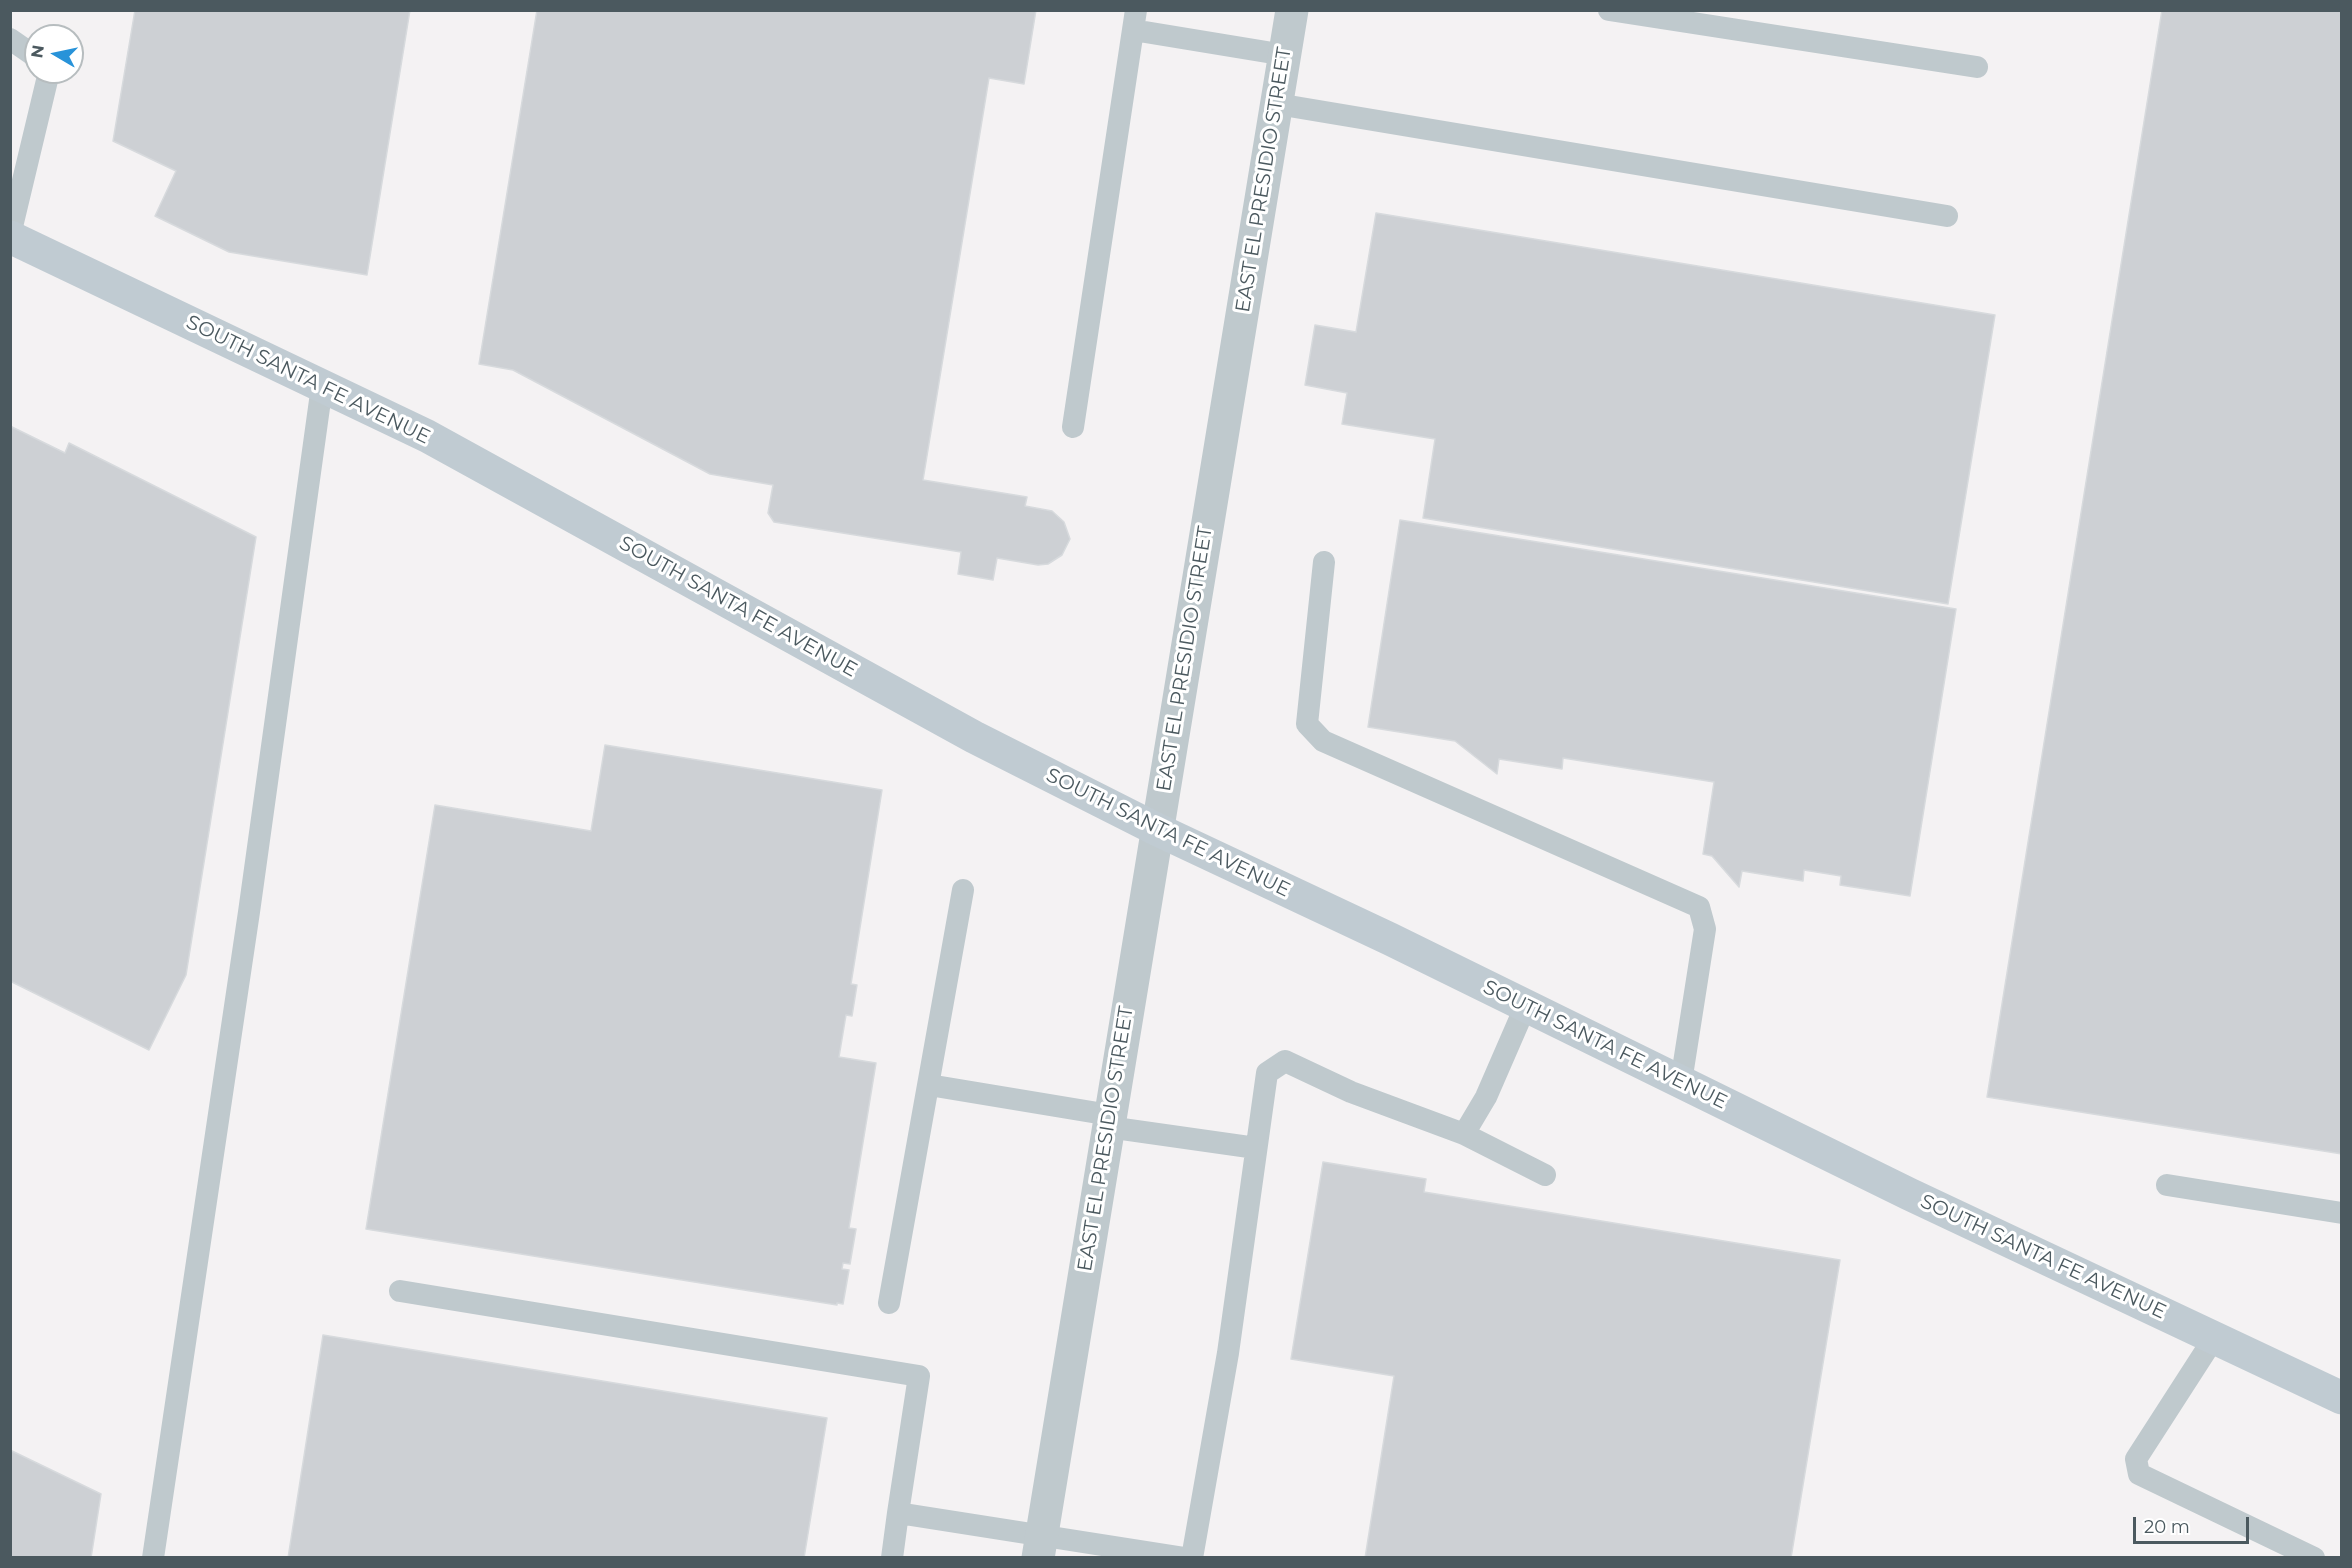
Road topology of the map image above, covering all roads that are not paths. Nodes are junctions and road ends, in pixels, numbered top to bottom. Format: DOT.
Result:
graph roads {
  1 [pos="1292,10"];
  2 [pos="1609,10"];
  3 [pos="1134,20"];
  4 [pos="10,39"];
  5 [pos="24,49"];
  6 [pos="1285,55"];
  7 [pos="1977,67"];
  8 [pos="46,84"];
  9 [pos="1277,104"];
  10 [pos="1947,216"];
  11 [pos="10,236"];
  12 [pos="322,386"];
  13 [pos="1073,427"];
  14 [pos="1324,562"];
  15 [pos="1156,829"];
  16 [pos="963,890"];
  17 [pos="1526,1005"];
  18 [pos="1681,1082"];
  19 [pos="929,1085"];
  20 [pos="1109,1121"];
  21 [pos="1464,1134"];
  22 [pos="1256,1148"];
  23 [pos="1545,1175"];
  24 [pos="2167,1185"];
  25 [pos="2342,1213"];
  26 [pos="400,1291"];
  27 [pos="889,1303"];
  28 [pos="2214,1338"];
  29 [pos="2342,1398"];
  30 [pos="898,1513"];
  31 [pos="1040,1547"];
  32 [pos="153,1557"];
  33 [pos="892,1557"];
  34 [pos="1185,1557"];
  35 [pos="1192,1557"];
  36 [pos="2314,1557"];
  1 -- 6 [label="street, EAST EL PRESIDIO STREET"];
  2 -- 7 [label="lane"];
  3 -- 6 [label="lane"];
  3 -- 13 [label="lane"];
  4 -- 5 [label="lane"];
  6 -- 9 [label="street, EAST EL PRESIDIO STREET"];
  8 -- 11 [label="lane"];
  9 -- 10 [label="lane"];
  9 -- 15 [label="street, EAST EL PRESIDIO STREET"];
  11 -- 12 [label="main road, SOUTH SANTA FE AVENUE"];
  12 -- 15 [label="main road, SOUTH SANTA FE AVENUE"];
  12 -- 32 [label="lane"];
  14 -- 18 [label="lane"];
  15 -- 17 [label="main road, SOUTH SANTA FE AVENUE"];
  15 -- 20 [label="street, EAST EL PRESIDIO STREET"];
  16 -- 19 [label="lane"];
  17 -- 18 [label="main road, SOUTH SANTA FE AVENUE"];
  17 -- 21 [label="lane"];
  18 -- 28 [label="main road, SOUTH SANTA FE AVENUE"];
  19 -- 20 [label="lane"];
  19 -- 27 [label="lane"];
  20 -- 22 [label="lane"];
  20 -- 31 [label="street, EAST EL PRESIDIO STREET"];
  21 -- 22 [label="lane"];
  21 -- 23 [label="lane"];
  22 -- 35 [label="lane"];
  24 -- 25 [label="lane"];
  26 -- 30 [label="lane"];
  28 -- 29 [label="main road, SOUTH SANTA FE AVENUE"];
  28 -- 36 [label="lane"];
  30 -- 31 [label="lane"];
  30 -- 33 [label="lane"];
  31 -- 34 [label="lane"];
}
